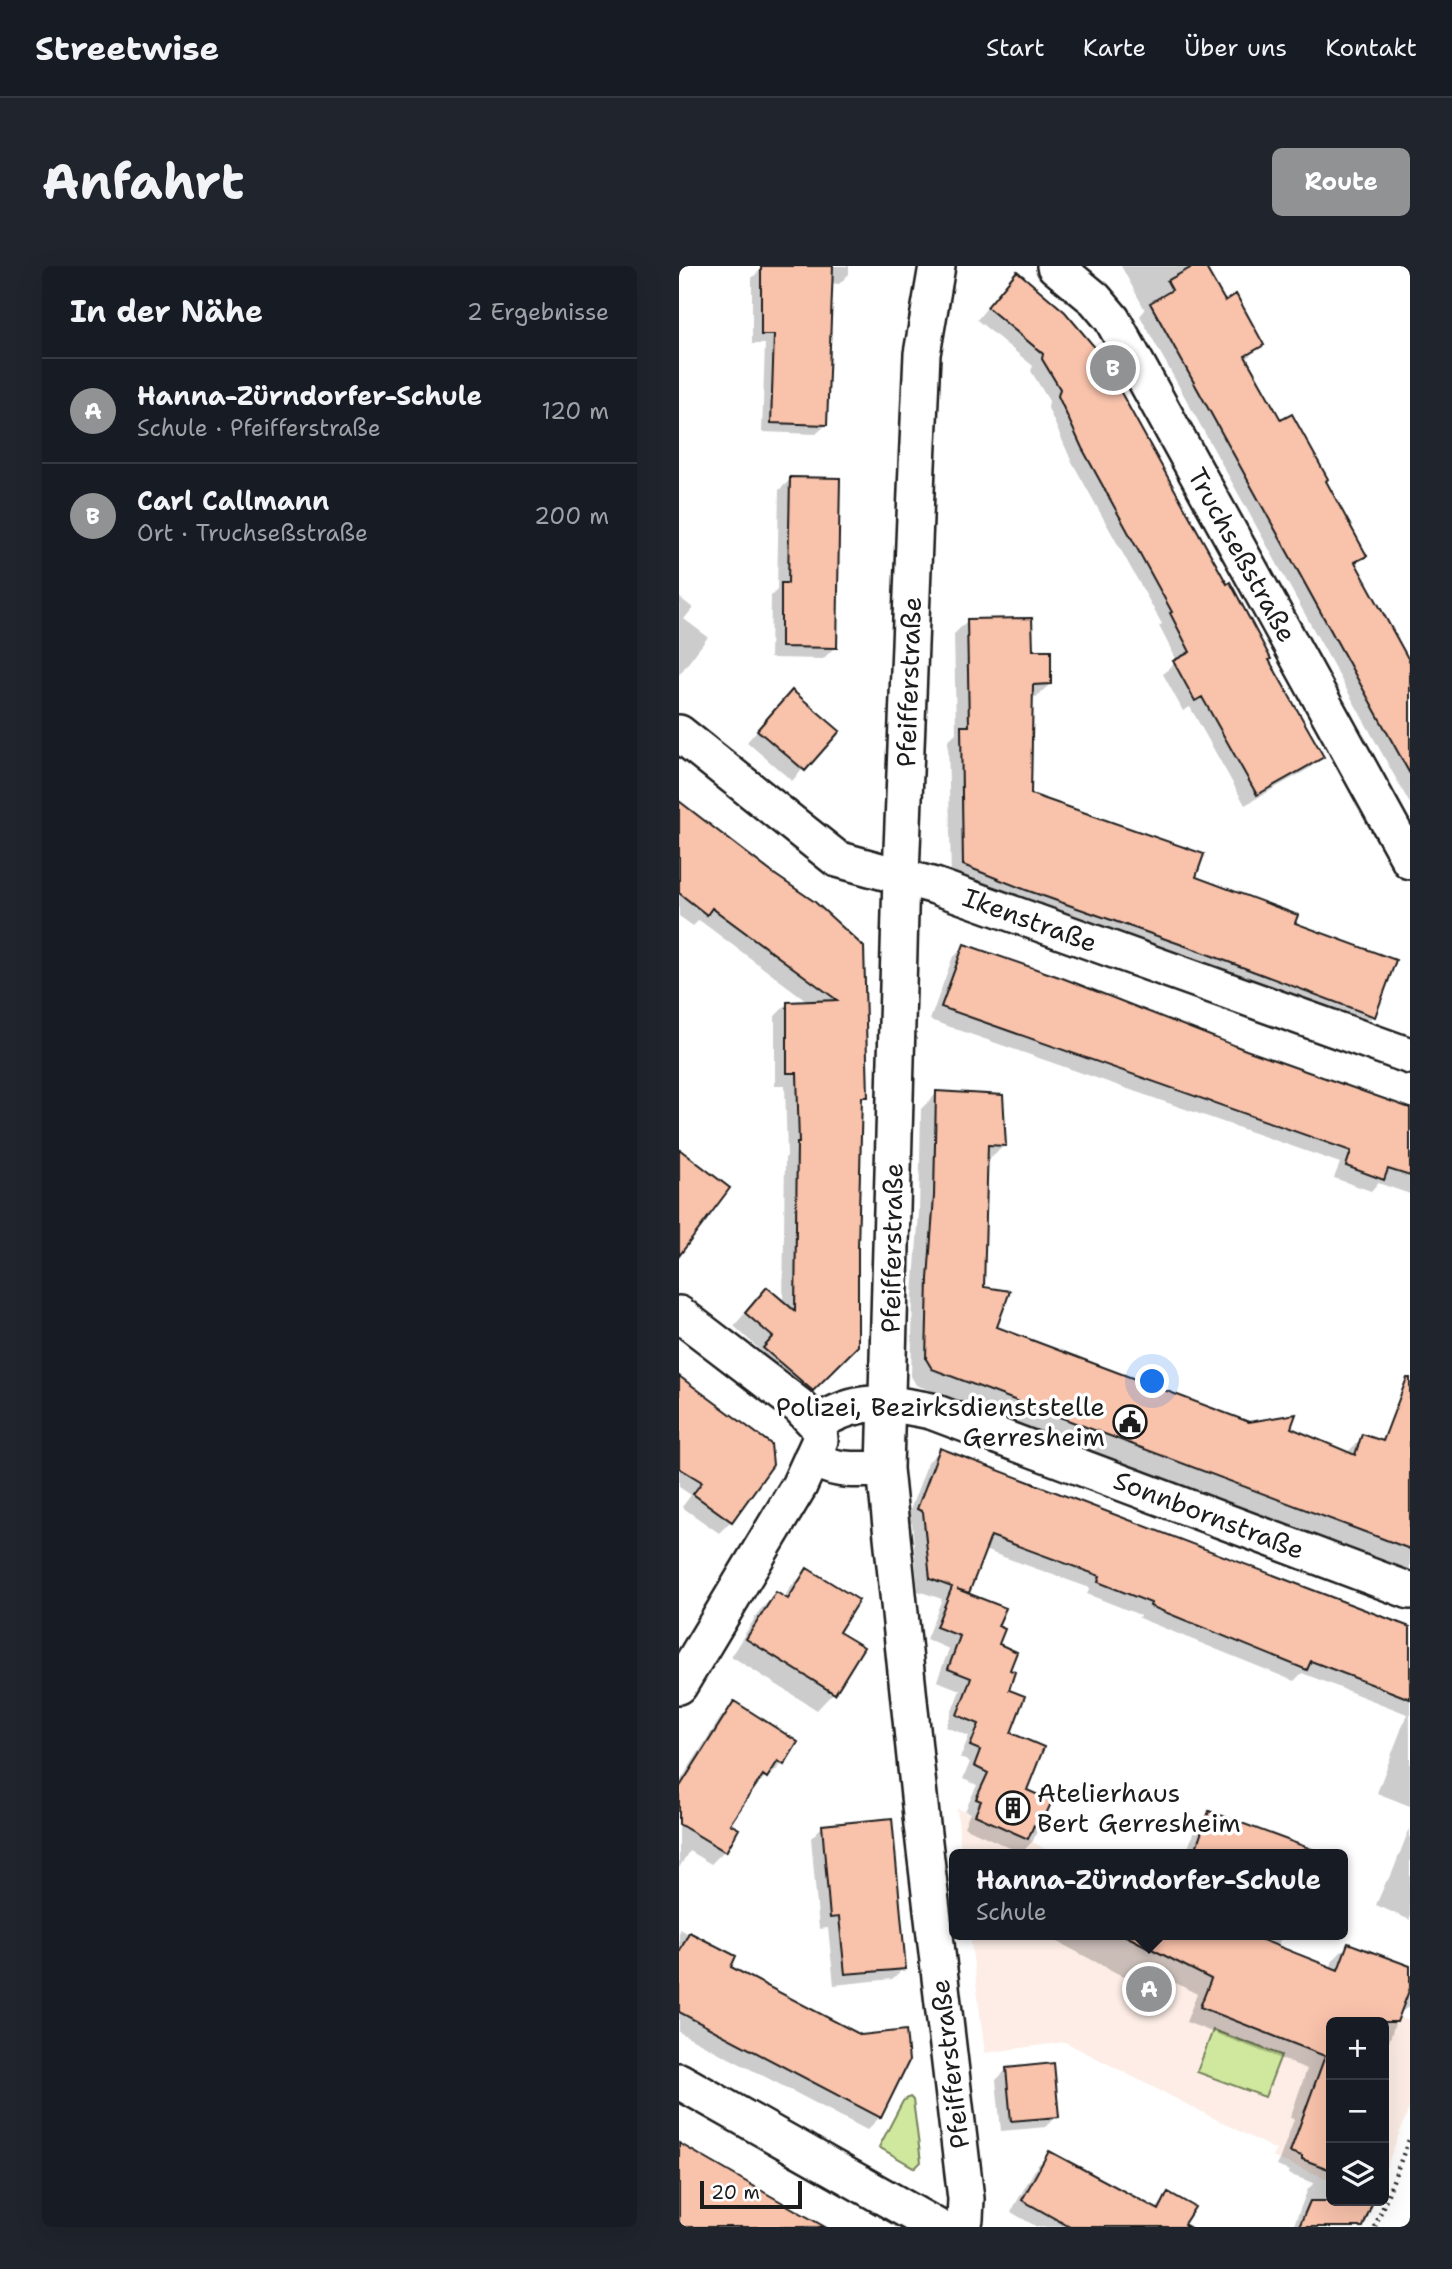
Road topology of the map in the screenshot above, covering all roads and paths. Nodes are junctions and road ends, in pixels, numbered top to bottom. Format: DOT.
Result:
graph roads {
  1 [pos="937,266"];
  2 [pos="1055,266"];
  3 [pos="679,733"];
  4 [pos="1410,861"];
  5 [pos="901,875"];
  6 [pos="1410,1056"];
  7 [pos="679,1314"];
  8 [pos="888,1402"];
  9 [pos="814,1441"];
  10 [pos="885,1469"];
  11 [pos="1410,1591"];
  12 [pos="679,1686"];
  13 [pos="679,2081"];
  14 [pos="1410,2137"];
  15 [pos="937,2227"];
  16 [pos="962,2227"];
  17 [pos="1375,2227"];
  1 -- 5 [label="street, Pfeifferstraße"];
  2 -- 4 [label="street, Truchseßstraße"];
  3 -- 5 [label="street, Ikenstraße"];
  5 -- 6 [label="street, Ikenstraße"];
  5 -- 8 [label="street, Pfeifferstraße"];
  7 -- 9 [label="street"];
  8 -- 9 [label="street, Sonnbornstraße"];
  8 -- 10 [label="street, Pfeifferstraße"];
  8 -- 11 [label="street, Sonnbornstraße"];
  9 -- 10 [label="street"];
  9 -- 12 [label="street"];
  10 -- 16 [label="street, Pfeifferstraße"];
  13 -- 15 [label="street"];
  14 -- 17 [label="path"];
}
